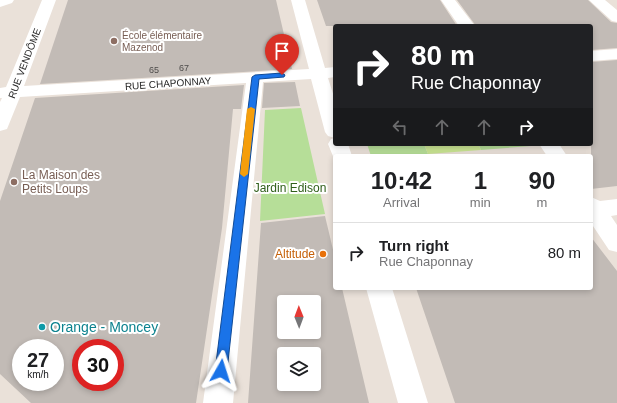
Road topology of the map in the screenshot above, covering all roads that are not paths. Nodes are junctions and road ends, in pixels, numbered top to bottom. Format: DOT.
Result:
graph roads {
  1 [pos="7,0"];
  2 [pos="48,0"];
  3 [pos="298,0"];
  4 [pos="448,0"];
  5 [pos="596,0"];
  6 [pos="0,3"];
  7 [pos="617,18"];
  8 [pos="466,24"];
  9 [pos="617,54"];
  10 [pos="593,56"];
  11 [pos="327,73"];
  12 [pos="255,77"];
  13 [pos="6,93"];
  14 [pos="333,117"];
  15 [pos="0,125"];
  16 [pos="593,208"];
  17 [pos="617,208"];
  18 [pos="593,209"];
  19 [pos="617,243"];
  20 [pos="380,290"];
  21 [pos="218,403"];
  22 [pos="413,403"];
  1 -- 6 [label="street"];
  2 -- 13 [label="street, RUE VENDÔME"];
  3 -- 11 [label="street"];
  4 -- 8 [label="street"];
  5 -- 7 [label="street"];
  9 -- 10 [label="street"];
  11 -- 12 [label="street, RUE CHAPONNAY"];
  11 -- 14 [label="street"];
  12 -- 13 [label="street, RUE CHAPONNAY"];
  12 -- 21 [label="street"];
  13 -- 15 [label="street, RUE VENDÔME"];
  16 -- 17 [label="street"];
  18 -- 19 [label="street"];
  20 -- 22 [label="street"];
}
